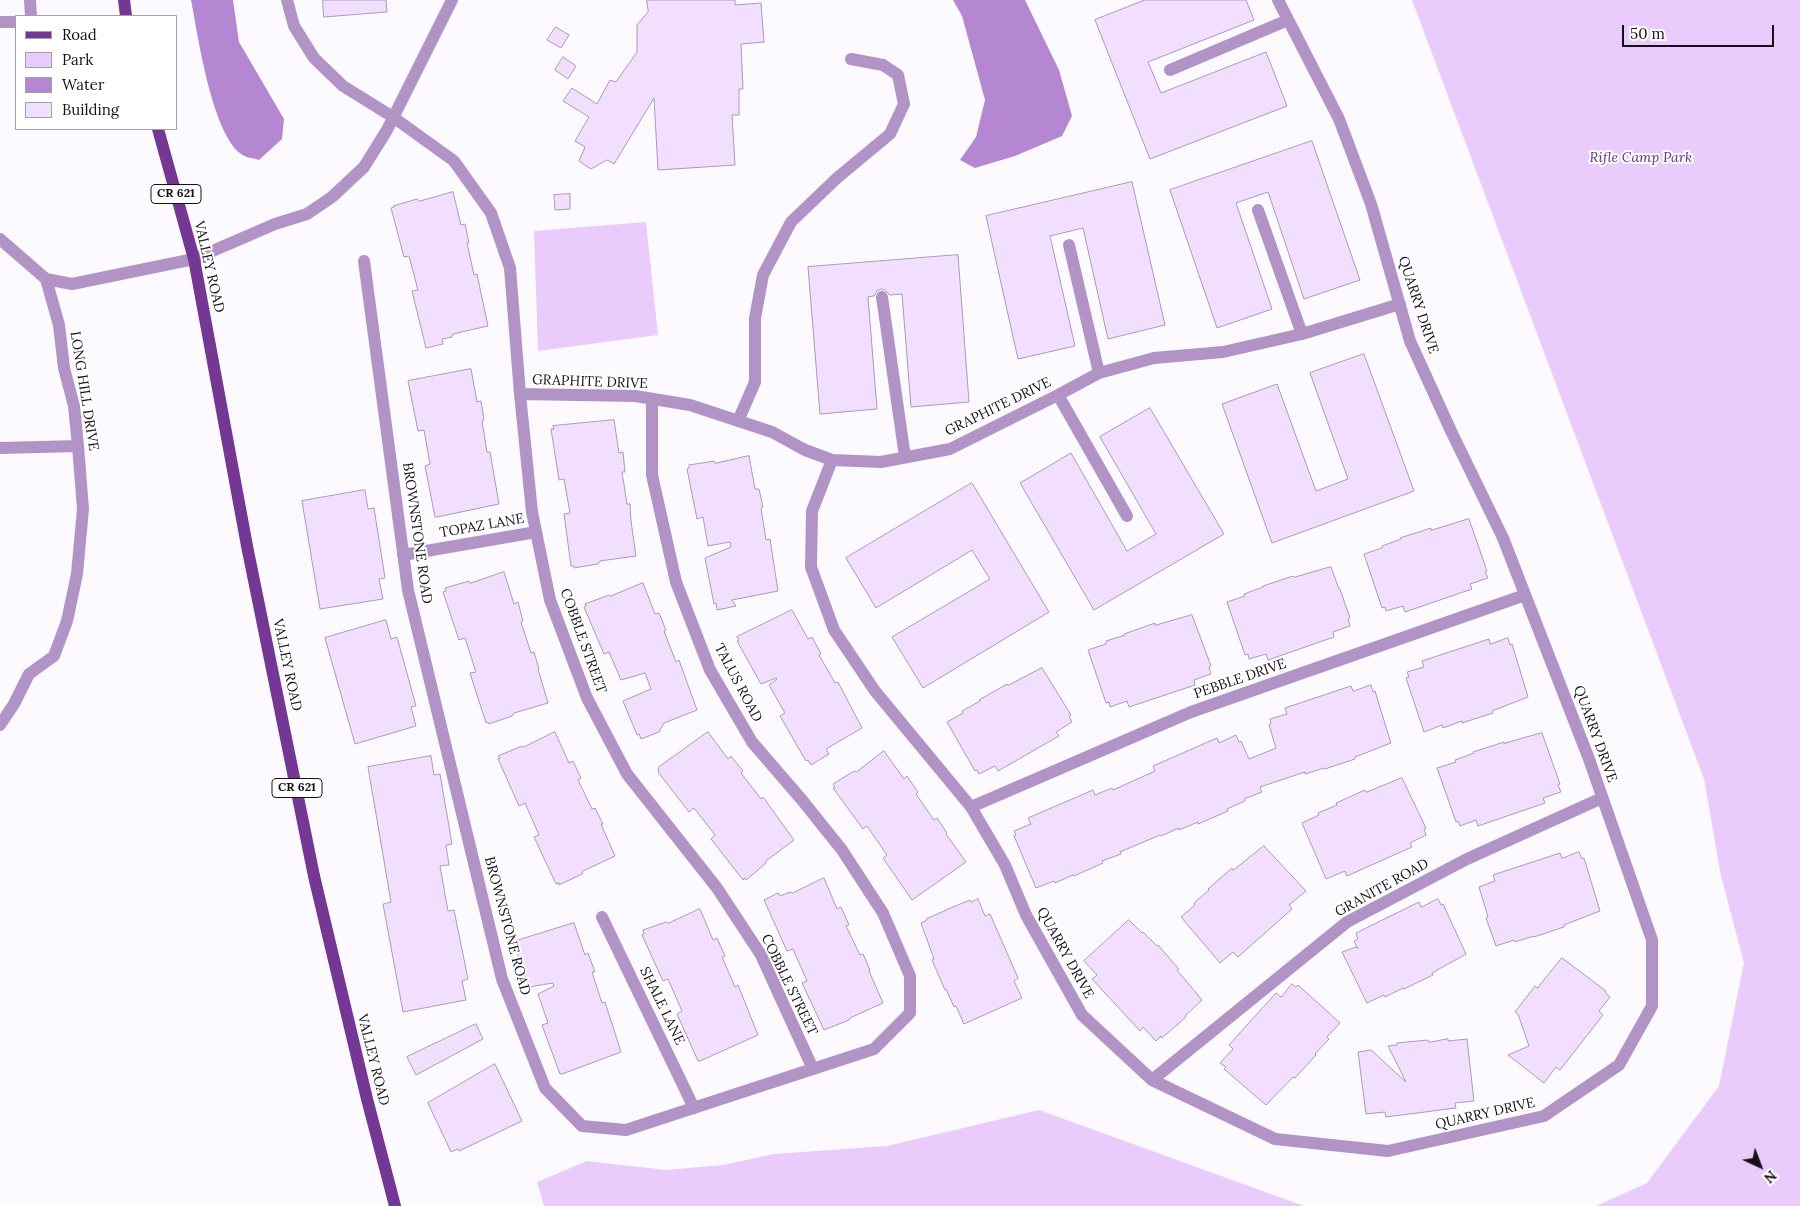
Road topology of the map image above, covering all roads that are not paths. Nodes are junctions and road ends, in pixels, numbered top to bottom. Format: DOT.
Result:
graph roads {
  1 [pos="30,0"];
  2 [pos="124,0"];
  3 [pos="288,0"];
  4 [pos="452,0"];
  5 [pos="1278,0"];
  6 [pos="31,15"];
  7 [pos="126,15"];
  8 [pos="1288,20"];
  9 [pos="0,22"];
  10 [pos="15,22"];
  11 [pos="851,59"];
  12 [pos="1170,70"];
  13 [pos="393,117"];
  14 [pos="158,130"];
  15 [pos="1258,210"];
  16 [pos="0,239"];
  17 [pos="1069,245"];
  18 [pos="194,259"];
  19 [pos="364,261"];
  20 [pos="46,279"];
  21 [pos="882,297"];
  22 [pos="1400,304"];
  23 [pos="1302,334"];
  24 [pos="1099,373"];
  25 [pos="520,394"];
  26 [pos="1058,395"];
  27 [pos="652,399"];
  28 [pos="738,421"];
  29 [pos="78,446"];
  30 [pos="0,448"];
  31 [pos="905,457"];
  32 [pos="832,460"];
  33 [pos="1127,516"];
  34 [pos="536,532"];
  35 [pos="404,555"];
  36 [pos="1526,595"];
  37 [pos="0,725"];
  38 [pos="1602,798"];
  39 [pos="970,807"];
  40 [pos="883,913"];
  41 [pos="602,917"];
  42 [pos="813,1069"];
  43 [pos="1152,1080"];
  44 [pos="694,1108"];
  45 [pos="395,1206"];
  1 -- 6 [label="street"];
  2 -- 7 [label="main road"];
  3 -- 13 [label="street, COBBLE STREET"];
  4 -- 13 [label="street"];
  5 -- 8 [label="street, QUARRY DRIVE"];
  8 -- 12 [label="street"];
  8 -- 22 [label="street, QUARRY DRIVE"];
  9 -- 10 [label="street"];
  11 -- 28 [label="street"];
  13 -- 18 [label="street"];
  13 -- 25 [label="street, COBBLE STREET"];
  14 -- 18 [label="main road, VALLEY ROAD / CR 621"];
  15 -- 23 [label="street"];
  16 -- 20 [label="street"];
  17 -- 24 [label="street"];
  18 -- 20 [label="street"];
  18 -- 45 [label="main road, VALLEY ROAD / CR 621"];
  19 -- 35 [label="street, BROWNSTONE ROAD"];
  20 -- 29 [label="street, LONG HILL DRIVE"];
  21 -- 31 [label="street"];
  22 -- 23 [label="street, GRAPHITE DRIVE"];
  22 -- 36 [label="street, QUARRY DRIVE"];
  23 -- 24 [label="street, GRAPHITE DRIVE"];
  24 -- 26 [label="street, GRAPHITE DRIVE"];
  25 -- 27 [label="street, GRAPHITE DRIVE"];
  25 -- 34 [label="street, COBBLE STREET"];
  26 -- 31 [label="street, GRAPHITE DRIVE"];
  26 -- 33 [label="street"];
  27 -- 28 [label="street, GRAPHITE DRIVE"];
  27 -- 40 [label="street, TALUS ROAD"];
  28 -- 32 [label="street, GRAPHITE DRIVE"];
  29 -- 30 [label="street"];
  29 -- 37 [label="street, LONG HILL DRIVE"];
  31 -- 32 [label="street, GRAPHITE DRIVE"];
  32 -- 39 [label="street, QUARRY DRIVE"];
  34 -- 35 [label="street, TOPAZ LANE"];
  34 -- 42 [label="street, COBBLE STREET"];
  35 -- 44 [label="street, BROWNSTONE ROAD"];
  36 -- 38 [label="street, QUARRY DRIVE"];
  36 -- 39 [label="street, PEBBLE DRIVE"];
  38 -- 43 [label="street, GRANITE ROAD"];
  38 -- 43 [label="street, QUARRY DRIVE"];
  39 -- 43 [label="street, QUARRY DRIVE"];
  40 -- 42 [label="street, BROWNSTONE ROAD"];
  41 -- 44 [label="street, SHALE LANE"];
  42 -- 44 [label="street, BROWNSTONE ROAD"];
}
